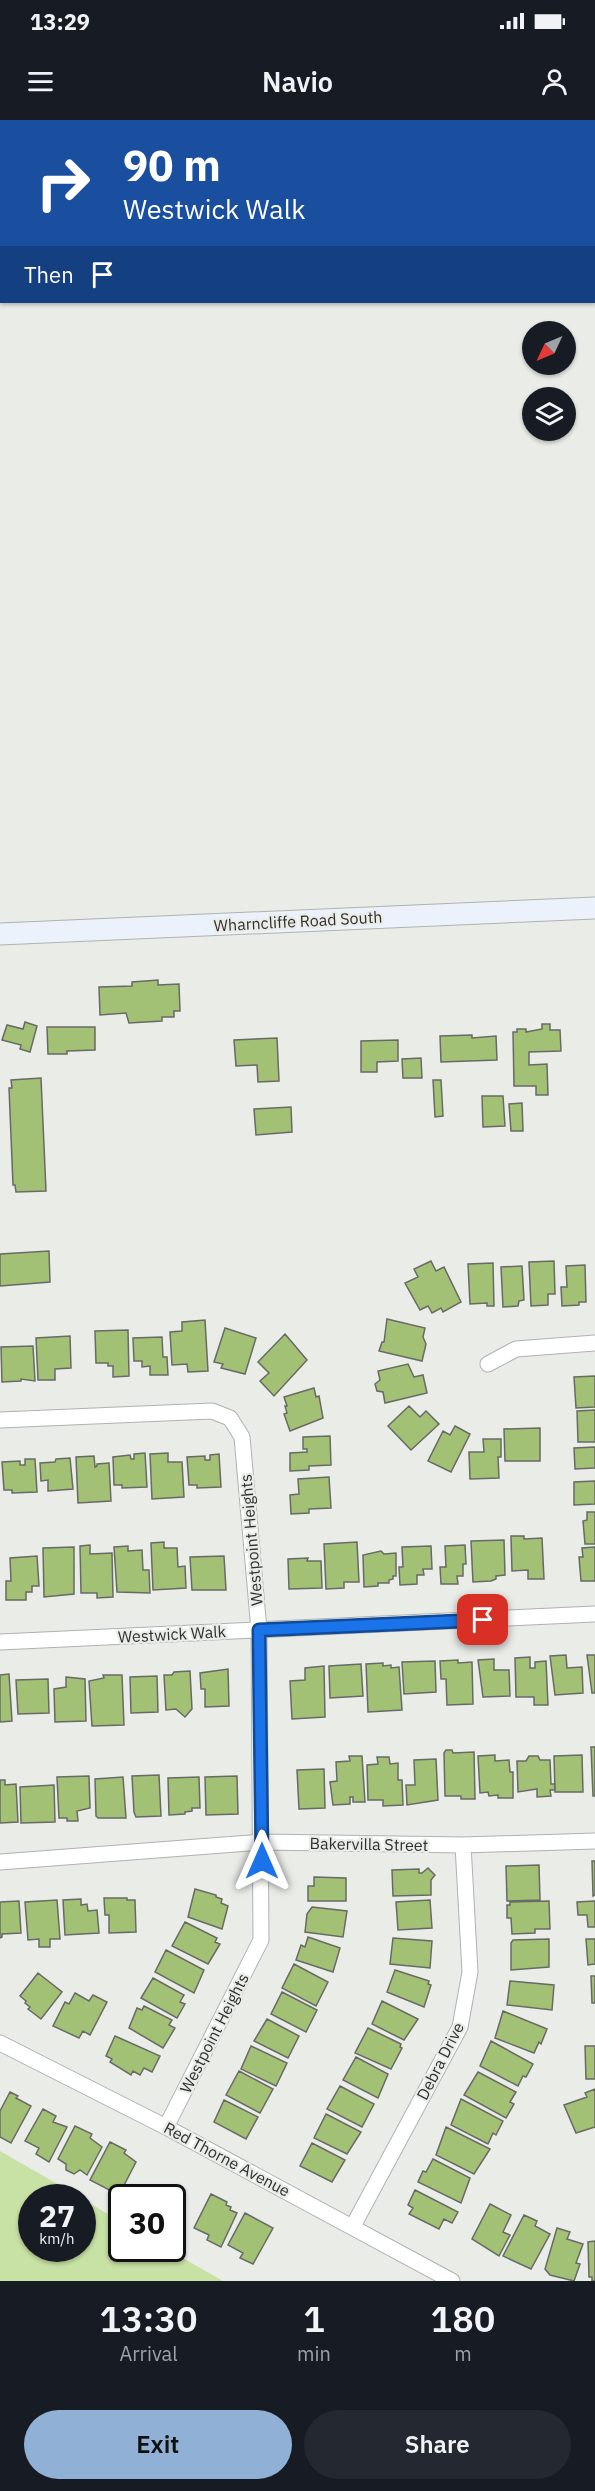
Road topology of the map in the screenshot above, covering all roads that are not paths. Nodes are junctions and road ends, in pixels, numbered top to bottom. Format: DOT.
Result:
graph roads {
  1 [pos="595,908"];
  2 [pos="0,934"];
  3 [pos="595,1343"];
  4 [pos="488,1364"];
  5 [pos="0,1420"];
  6 [pos="595,1614"];
  7 [pos="259,1630"];
  8 [pos="0,1642"];
  9 [pos="595,1841"];
  10 [pos="262,1842"];
  11 [pos="463,1845"];
  12 [pos="0,1862"];
  13 [pos="0,2043"];
  14 [pos="166,2127"];
  15 [pos="353,2226"];
  16 [pos="452,2281"];
  1 -- 2 [label="main road, Wharncliffe Road South"];
  3 -- 4 [label="street"];
  5 -- 7 [label="street, Westpoint Heights"];
  6 -- 7 [label="street, Westwick Walk"];
  7 -- 8 [label="street, Westwick Walk"];
  7 -- 10 [label="street, Westpoint Heights"];
  9 -- 11 [label="street, Bakervilla Street"];
  10 -- 11 [label="street, Bakervilla Street"];
  10 -- 12 [label="street, Bakervilla Street"];
  10 -- 14 [label="street, Westpoint Heights"];
  11 -- 15 [label="street, Debra Drive"];
  13 -- 14 [label="street, Red Thorne Avenue"];
  14 -- 15 [label="street, Red Thorne Avenue"];
  15 -- 16 [label="street, Red Thorne Avenue"];
}
